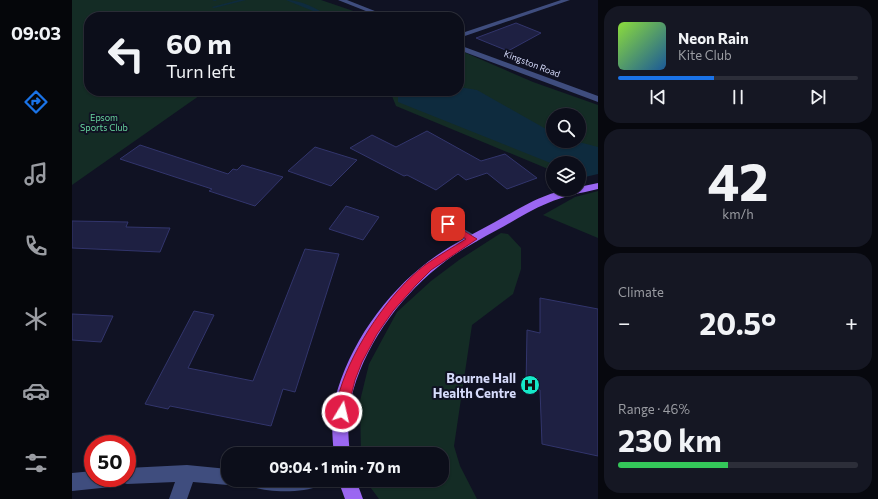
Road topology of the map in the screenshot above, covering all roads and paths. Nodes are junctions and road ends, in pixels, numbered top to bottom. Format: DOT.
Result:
graph roads {
  1 [pos="342,0"];
  2 [pos="566,0"];
  3 [pos="374,12"];
  4 [pos="464,34"];
  5 [pos="464,48"];
  6 [pos="598,99"];
  7 [pos="598,186"];
  8 [pos="448,224"];
  9 [pos="472,239"];
  10 [pos="342,447"];
  11 [pos="187,473"];
  12 [pos="136,476"];
  13 [pos="221,476"];
  14 [pos="84,481"];
  15 [pos="72,482"];
  16 [pos="350,487"];
  17 [pos="178,499"];
  18 [pos="354,499"];
  1 -- 3 [label="street"];
  2 -- 4 [label="street"];
  5 -- 6 [label="street, Kingston Road"];
  7 -- 9 [label="main road"];
  8 -- 9 [label="street"];
  9 -- 10 [label="main road"];
  11 -- 12 [label="street"];
  11 -- 13 [label="street"];
  11 -- 17 [label="street"];
  14 -- 15 [label="street"];
  16 -- 18 [label="main road"];
}
